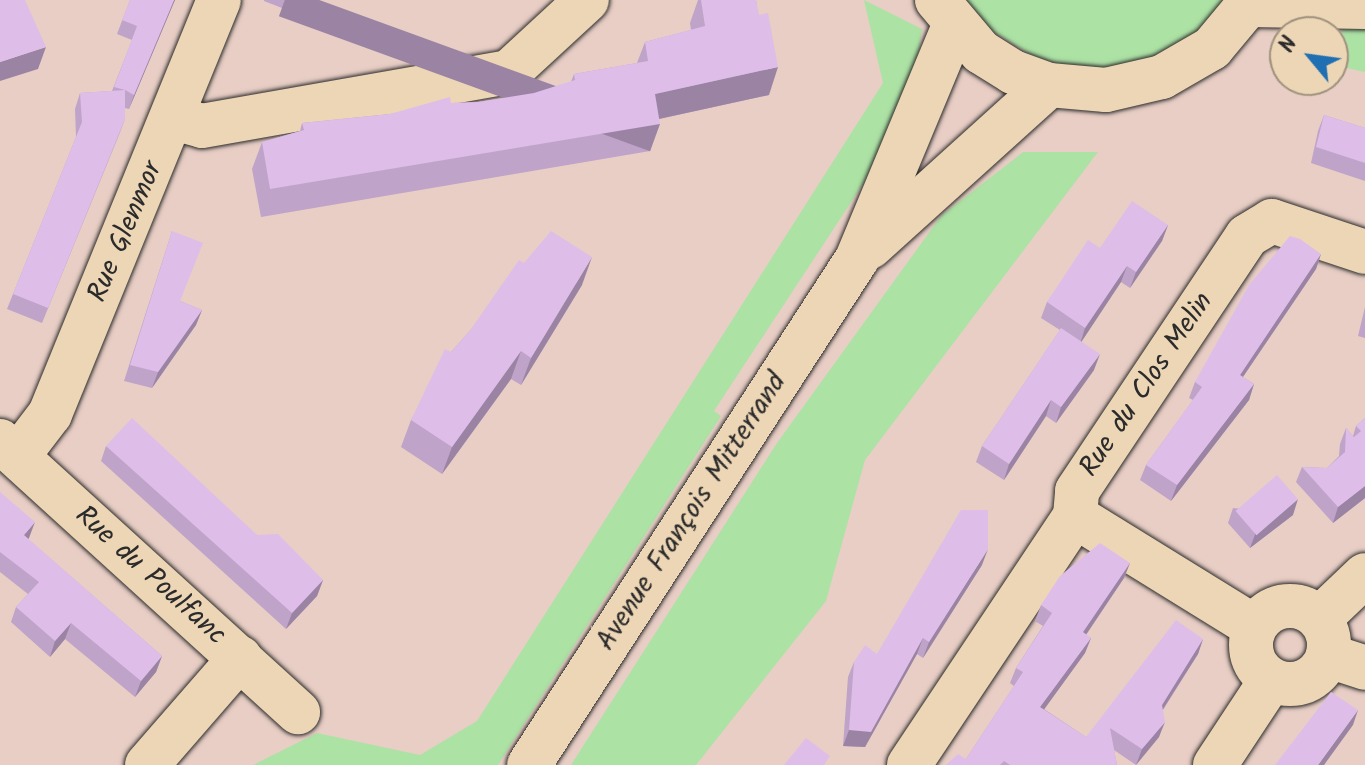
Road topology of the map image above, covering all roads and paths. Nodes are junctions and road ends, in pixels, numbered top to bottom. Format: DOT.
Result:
graph roads {
  1 [pos="219,0"];
  2 [pos="587,0"];
  3 [pos="1251,2"];
  4 [pos="1365,7"];
  5 [pos="945,13"];
  6 [pos="1049,85"];
  7 [pos="173,118"];
  8 [pos="1365,252"];
  9 [pos="857,259"];
  10 [pos="9,449"];
  11 [pos="1075,516"];
  12 [pos="1365,575"];
  13 [pos="1255,627"];
  14 [pos="1338,647"];
  15 [pos="240,658"];
  16 [pos="1271,680"];
  17 [pos="298,712"];
  18 [pos="147,765"];
  19 [pos="529,765"];
  20 [pos="909,765"];
  21 [pos="1215,765"];
  1 -- 7 [label="street, Rue Glenmor"];
  2 -- 7 [label="street"];
  3 -- 4 [label="street"];
  3 -- 6 [label="street"];
  5 -- 6 [label="street"];
  5 -- 9 [label="street, Avenue François Mitterrand"];
  6 -- 9 [label="street, Avenue François Mitterrand"];
  7 -- 10 [label="street, Rue Glenmor"];
  8 -- 11 [label="street, Rue du Clos Melin"];
  9 -- 19 [label="street, Avenue François Mitterrand"];
  10 -- 15 [label="street, Rue du Poulfanc"];
  11 -- 13 [label="street"];
  11 -- 20 [label="street, Rue du Clos Melin"];
  12 -- 14 [label="street"];
  13 -- 14 [label="street"];
  13 -- 16 [label="street"];
  14 -- 16 [label="street"];
  15 -- 17 [label="street, Rue du Poulfanc"];
  15 -- 18 [label="street"];
  16 -- 21 [label="street"];
}
